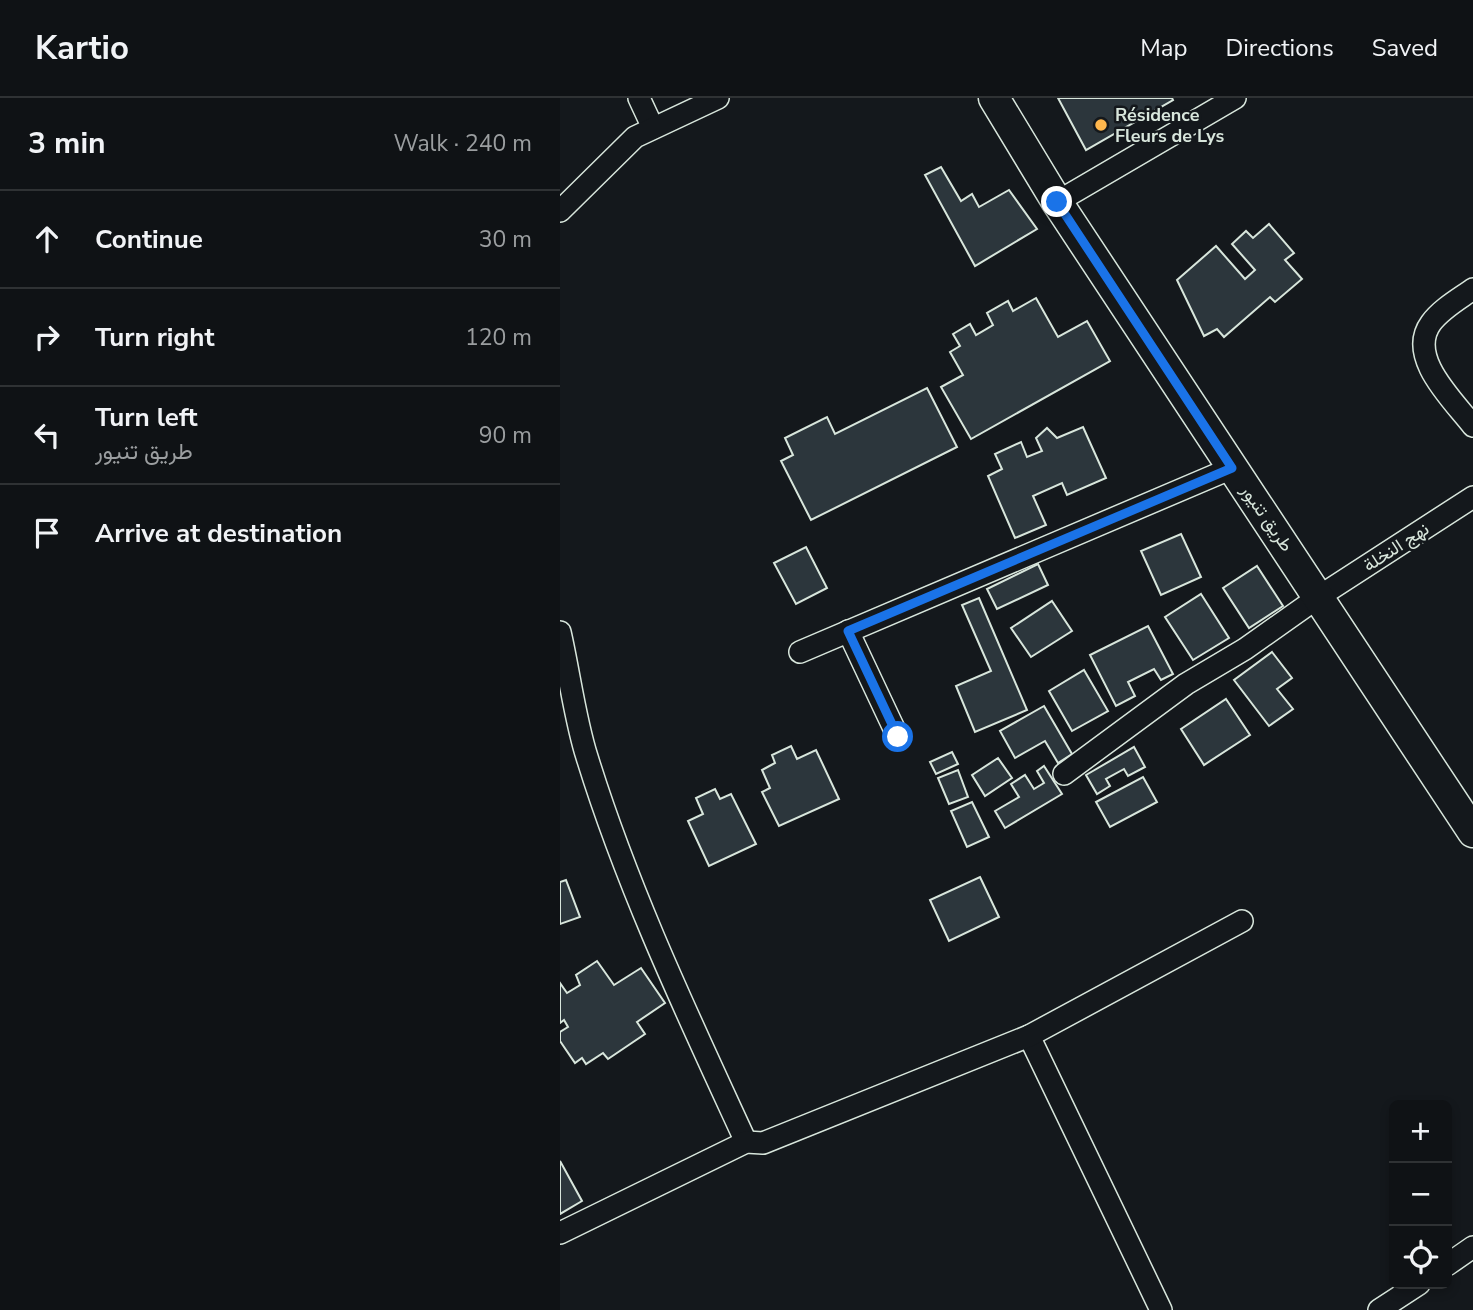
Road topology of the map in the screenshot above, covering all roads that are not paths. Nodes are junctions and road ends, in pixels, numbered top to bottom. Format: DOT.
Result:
graph roads {
  1 [pos="639,98"];
  2 [pos="718,98"];
  3 [pos="994,98"];
  4 [pos="1235,98"];
  5 [pos="653,128"];
  6 [pos="1057,202"];
  7 [pos="560,211"];
  8 [pos="1473,289"];
  9 [pos="1473,426"];
  10 [pos="1232,468"];
  11 [pos="1473,497"];
  12 [pos="1320,596"];
  13 [pos="848,631"];
  14 [pos="560,632"];
  15 [pos="800,652"];
  16 [pos="898,737"];
  17 [pos="1064,774"];
  18 [pos="1473,832"];
  19 [pos="1242,920"];
  20 [pos="1029,1036"];
  21 [pos="746,1142"];
  22 [pos="560,1233"];
  23 [pos="1473,1247"];
  24 [pos="1452,1262"];
  25 [pos="1412,1289"];
  26 [pos="1161,1310"];
  27 [pos="1380,1310"];
  1 -- 5 [label="street"];
  2 -- 5 [label="street"];
  3 -- 6 [label="main road, طريق تنيور"];
  4 -- 6 [label="street"];
  5 -- 7 [label="street"];
  6 -- 10 [label="main road, طريق تنيور"];
  8 -- 9 [label="street"];
  10 -- 12 [label="main road, طريق تنيور"];
  10 -- 13 [label="street"];
  11 -- 12 [label="street, نهج النخلة"];
  12 -- 17 [label="street, نهج النخلة"];
  12 -- 18 [label="main road, طريق تنيور"];
  13 -- 15 [label="street"];
  13 -- 16 [label="street"];
  14 -- 21 [label="street"];
  19 -- 20 [label="street"];
  20 -- 21 [label="street"];
  20 -- 26 [label="street"];
  21 -- 22 [label="street"];
  23 -- 24 [label="street"];
  25 -- 27 [label="street"];
}
